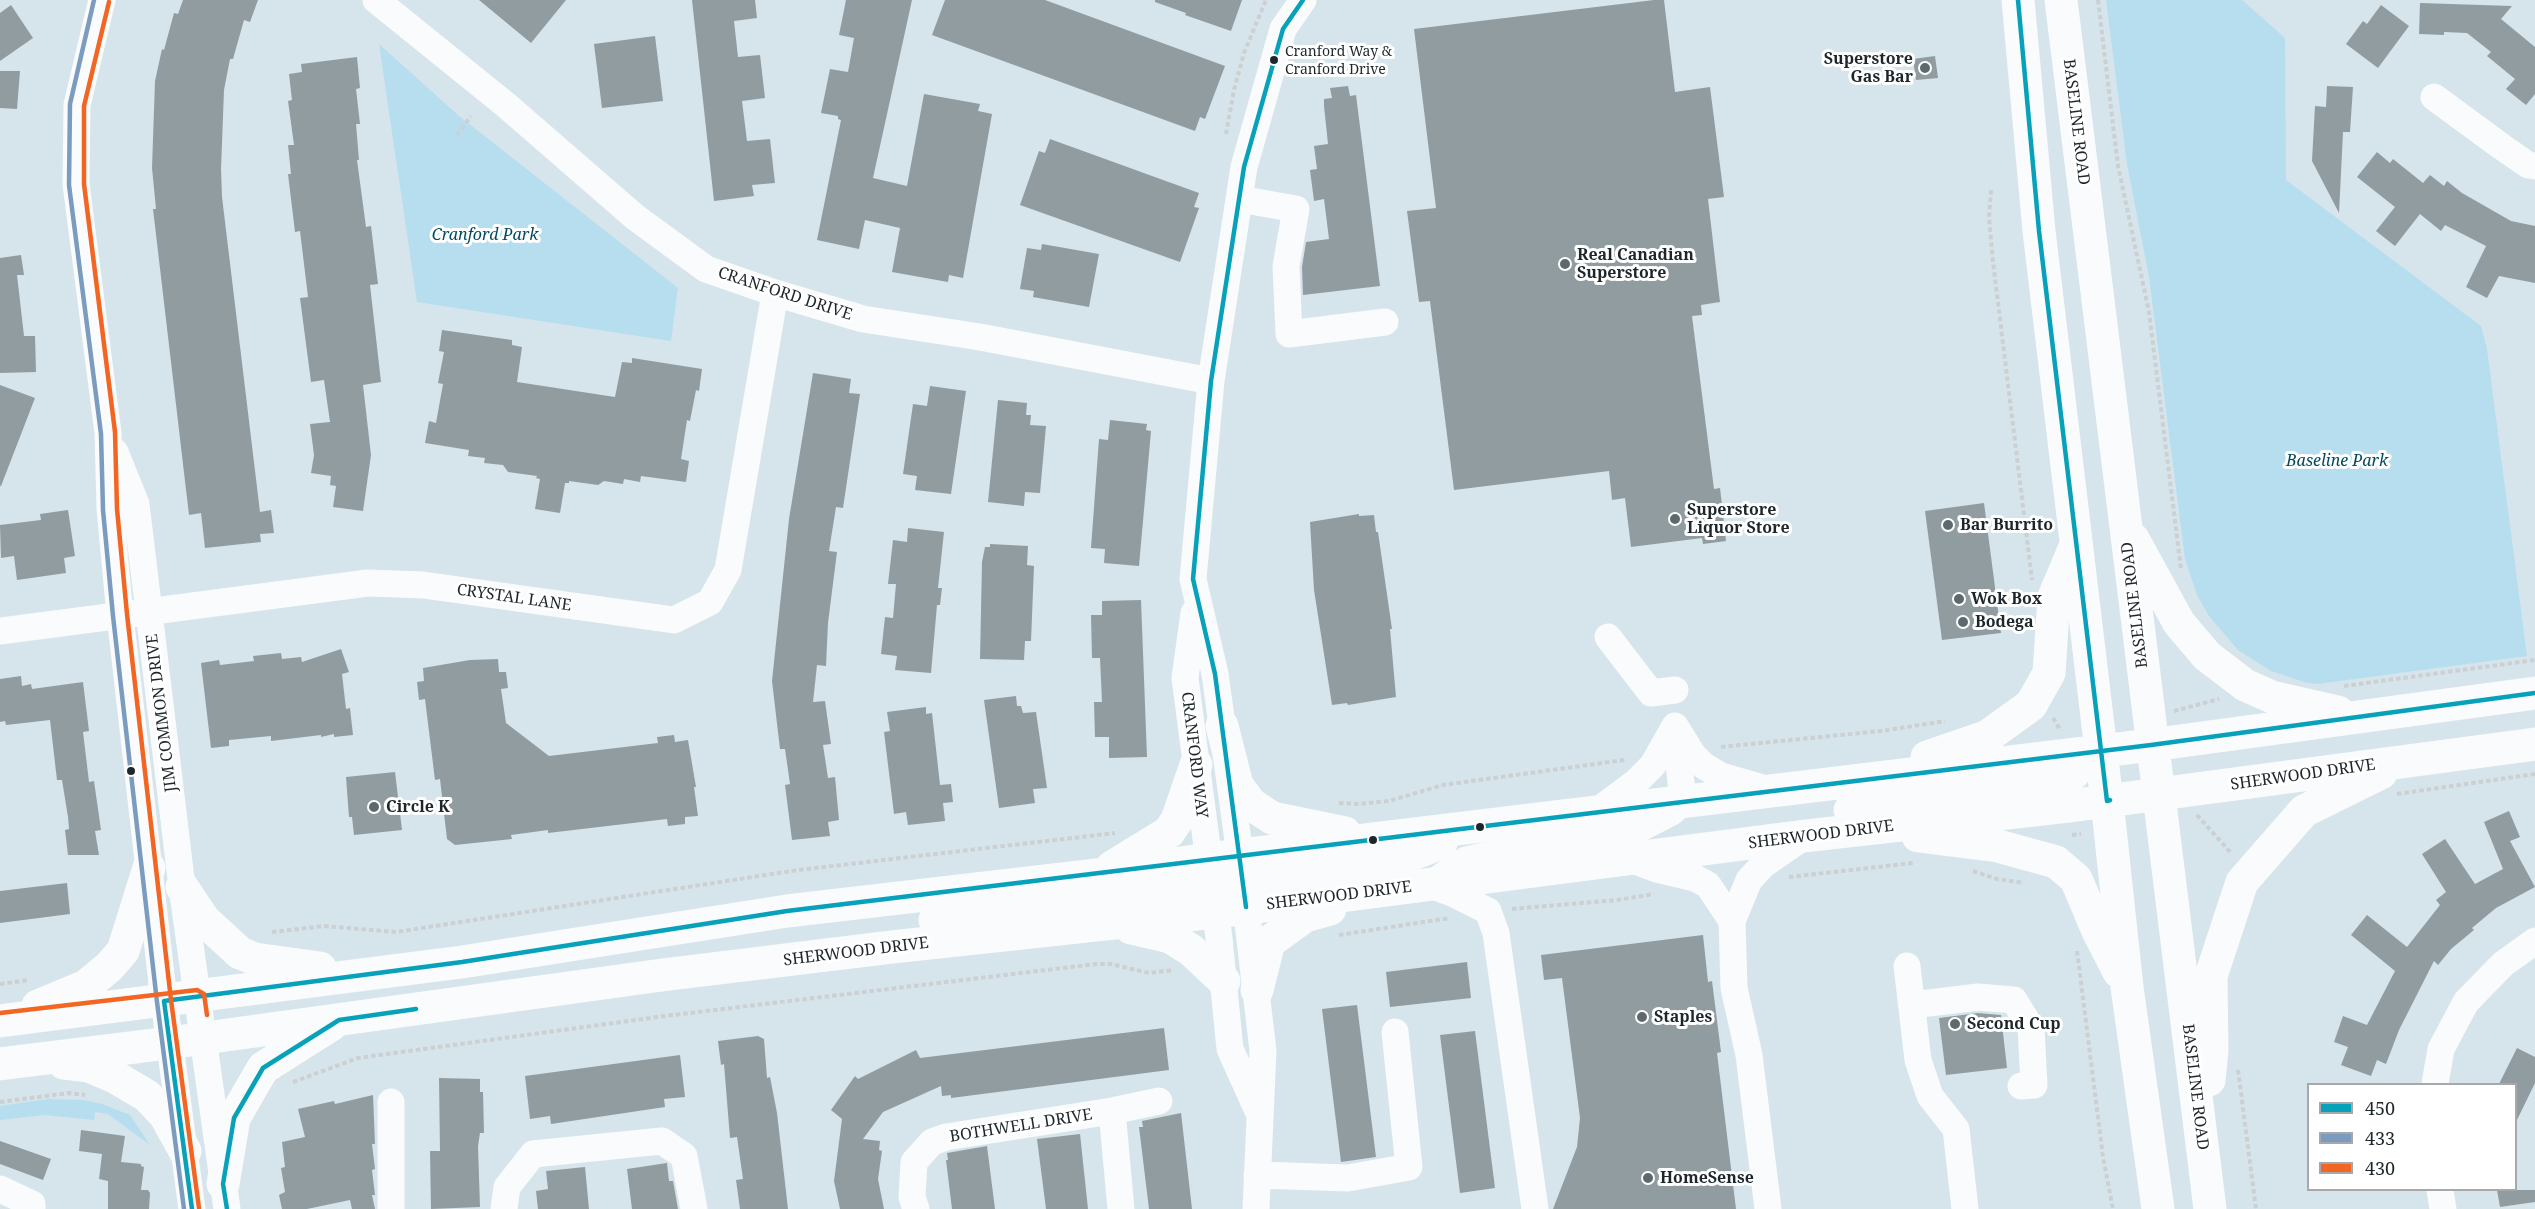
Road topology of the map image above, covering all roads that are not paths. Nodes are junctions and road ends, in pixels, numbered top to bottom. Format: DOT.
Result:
graph roads {
  1 [pos="102,0"];
  2 [pos="376,0"];
  3 [pos="1303,0"];
  4 [pos="2018,0"];
  5 [pos="2061,0"];
  6 [pos="2434,97"];
  7 [pos="2535,166"];
  8 [pos="1239,199"];
  9 [pos="775,293"];
  10 [pos="1385,322"];
  11 [pos="1211,381"];
  12 [pos="108,434"];
  13 [pos="2125,525"];
  14 [pos="2075,545"];
  15 [pos="1196,599"];
  16 [pos="150,612"];
  17 [pos="120,615"];
  18 [pos="0,631"];
  19 [pos="1608,637"];
  20 [pos="1675,690"];
  21 [pos="2535,693"];
  22 [pos="2357,717"];
  23 [pos="1222,726"];
  24 [pos="1675,726"];
  25 [pos="2151,744"];
  26 [pos="2535,744"];
  27 [pos="2102,759"];
  28 [pos="2407,760"];
  29 [pos="1196,765"];
  30 [pos="1865,778"];
  31 [pos="1772,790"];
  32 [pos="2158,794"];
  33 [pos="1683,801"];
  34 [pos="2108,801"];
  35 [pos="1597,811"];
  36 [pos="1487,825"];
  37 [pos="1865,830"];
  38 [pos="1805,836"];
  39 [pos="1376,838"];
  40 [pos="1720,848"];
  41 [pos="1632,859"];
  42 [pos="149,868"];
  43 [pos="1097,875"];
  44 [pos="1227,884"];
  45 [pos="1430,885"];
  46 [pos="182,886"];
  47 [pos="1352,894"];
  48 [pos="1732,921"];
  49 [pos="1051,930"];
  50 [pos="2535,941"];
  51 [pos="765,963"];
  52 [pos="1907,966"];
  53 [pos="361,974"];
  54 [pos="1224,981"];
  55 [pos="2127,987"];
  56 [pos="1257,990"];
  57 [pos="197,997"];
  58 [pos="164,1001"];
  59 [pos="1912,1005"];
  60 [pos="6,1020"];
  61 [pos="339,1020"];
  62 [pos="1395,1032"];
  63 [pos="203,1038"];
  64 [pos="170,1043"];
  65 [pos="15,1062"];
  66 [pos="2435,1083"];
  67 [pos="2021,1086"];
  68 [pos="1158,1101"];
  69 [pos="391,1102"];
  70 [pos="1112,1111"];
  71 [pos="1261,1118"];
  72 [pos="2202,1141"];
  73 [pos="185,1151"];
  74 [pos="1257,1175"];
  75 [pos="0,1189"];
  76 [pos="2440,1191"];
  77 [pos="225,1197"];
  78 [pos="32,1209"];
  79 [pos="192,1209"];
  80 [pos="390,1209"];
  81 [pos="504,1209"];
  82 [pos="694,1209"];
  83 [pos="916,1209"];
  84 [pos="1121,1209"];
  85 [pos="1256,1209"];
  86 [pos="1535,1209"];
  87 [pos="1768,1209"];
  88 [pos="1965,1209"];
  89 [pos="2158,1209"];
  90 [pos="2210,1209"];
  91 [pos="2443,1209"];
  1 -- 12 [label="street, JIM COMMON DRIVE"];
  2 -- 9 [label="street, CRANFORD DRIVE"];
  3 -- 8 [label="street, CRANFORD WAY"];
  4 -- 14 [label="main road"];
  5 -- 13 [label="main road, BASELINE ROAD"];
  6 -- 7 [label="street"];
  8 -- 10 [label="street"];
  8 -- 11 [label="street, CRANFORD WAY"];
  9 -- 11 [label="street, CRANFORD DRIVE"];
  9 -- 16 [label="street, CRYSTAL LANE"];
  11 -- 15 [label="street, CRANFORD WAY"];
  12 -- 16 [label="street, JIM COMMON DRIVE"];
  12 -- 17 [label="street, JIM COMMON DRIVE"];
  13 -- 22 [label="main road"];
  13 -- 25 [label="main road, BASELINE ROAD"];
  14 -- 27 [label="main road"];
  14 -- 30 [label="main road"];
  15 -- 23 [label="street, CRANFORD WAY"];
  15 -- 29 [label="street, CRANFORD WAY"];
  16 -- 17 [label="street, CRYSTAL LANE"];
  16 -- 46 [label="street, JIM COMMON DRIVE"];
  17 -- 18 [label="street, CRYSTAL LANE"];
  17 -- 42 [label="street, JIM COMMON DRIVE"];
  19 -- 20 [label="street"];
  21 -- 22 [label="main road, SHERWOOD DRIVE"];
  22 -- 25 [label="main road, SHERWOOD DRIVE"];
  23 -- 39 [label="main road"];
  23 -- 44 [label="street, CRANFORD WAY"];
  24 -- 31 [label="street"];
  24 -- 33 [label="street"];
  24 -- 35 [label="street"];
  25 -- 27 [label="main road, SHERWOOD DRIVE"];
  25 -- 32 [label="main road, BASELINE ROAD"];
  26 -- 28 [label="main road, SHERWOOD DRIVE"];
  27 -- 30 [label="main road, SHERWOOD DRIVE"];
  27 -- 34 [label="main road"];
  27 -- 40 [label="main road"];
  28 -- 32 [label="main road, SHERWOOD DRIVE"];
  28 -- 72 [label="main road"];
  29 -- 43 [label="main road"];
  29 -- 44 [label="street, CRANFORD WAY"];
  30 -- 31 [label="main road, SHERWOOD DRIVE"];
  31 -- 33 [label="main road, SHERWOOD DRIVE"];
  32 -- 34 [label="main road, SHERWOOD DRIVE"];
  32 -- 72 [label="main road, BASELINE ROAD"];
  33 -- 35 [label="main road, SHERWOOD DRIVE"];
  33 -- 45 [label="street"];
  34 -- 37 [label="main road, SHERWOOD DRIVE"];
  34 -- 55 [label="main road"];
  35 -- 36 [label="main road, SHERWOOD DRIVE"];
  36 -- 39 [label="main road, SHERWOOD DRIVE"];
  36 -- 44 [label="main road"];
  37 -- 38 [label="main road, SHERWOOD DRIVE"];
  37 -- 55 [label="main road"];
  38 -- 40 [label="main road, SHERWOOD DRIVE"];
  38 -- 48 [label="street"];
  39 -- 44 [label="main road, SHERWOOD DRIVE"];
  40 -- 41 [label="main road, SHERWOOD DRIVE"];
  41 -- 45 [label="main road, SHERWOOD DRIVE"];
  41 -- 48 [label="street"];
  42 -- 58 [label="street, JIM COMMON DRIVE"];
  42 -- 60 [label="main road"];
  43 -- 44 [label="main road, SHERWOOD DRIVE"];
  43 -- 53 [label="main road, SHERWOOD DRIVE"];
  44 -- 47 [label="main road, SHERWOOD DRIVE"];
  44 -- 49 [label="main road, SHERWOOD DRIVE"];
  44 -- 51 [label="main road"];
  44 -- 54 [label="street"];
  44 -- 56 [label="street"];
  45 -- 47 [label="main road, SHERWOOD DRIVE"];
  45 -- 86 [label="street"];
  46 -- 53 [label="main road"];
  46 -- 57 [label="street, JIM COMMON DRIVE"];
  47 -- 56 [label="main road"];
  48 -- 87 [label="street"];
  49 -- 51 [label="main road, SHERWOOD DRIVE"];
  49 -- 54 [label="main road"];
  50 -- 66 [label="street"];
  51 -- 61 [label="main road, SHERWOOD DRIVE"];
  52 -- 59 [label="street"];
  53 -- 57 [label="main road, SHERWOOD DRIVE"];
  54 -- 71 [label="street"];
  55 -- 89 [label="main road"];
  56 -- 71 [label="street"];
  57 -- 58 [label="main road, SHERWOOD DRIVE"];
  57 -- 63 [label="street, JIM COMMON DRIVE"];
  58 -- 60 [label="main road, SHERWOOD DRIVE"];
  58 -- 64 [label="street, JIM COMMON DRIVE"];
  59 -- 67 [label="street"];
  59 -- 88 [label="street"];
  61 -- 63 [label="main road, SHERWOOD DRIVE"];
  61 -- 77 [label="main road"];
  62 -- 74 [label="street"];
  63 -- 64 [label="main road, SHERWOOD DRIVE"];
  63 -- 77 [label="street, JIM COMMON DRIVE"];
  64 -- 65 [label="main road, SHERWOOD DRIVE"];
  64 -- 73 [label="street, JIM COMMON DRIVE"];
  65 -- 73 [label="main road"];
  68 -- 70 [label="street, BOTHWELL DRIVE"];
  69 -- 80 [label="street"];
  70 -- 83 [label="street, BOTHWELL DRIVE"];
  70 -- 84 [label="street, BOTHWELL DRIVE"];
  71 -- 74 [label="street"];
  72 -- 90 [label="main road, BASELINE ROAD"];
  73 -- 79 [label="street, JIM COMMON DRIVE"];
  74 -- 85 [label="street"];
  75 -- 78 [label="street"];
  76 -- 91 [label="street"];
  81 -- 82 [label="street"];
}
